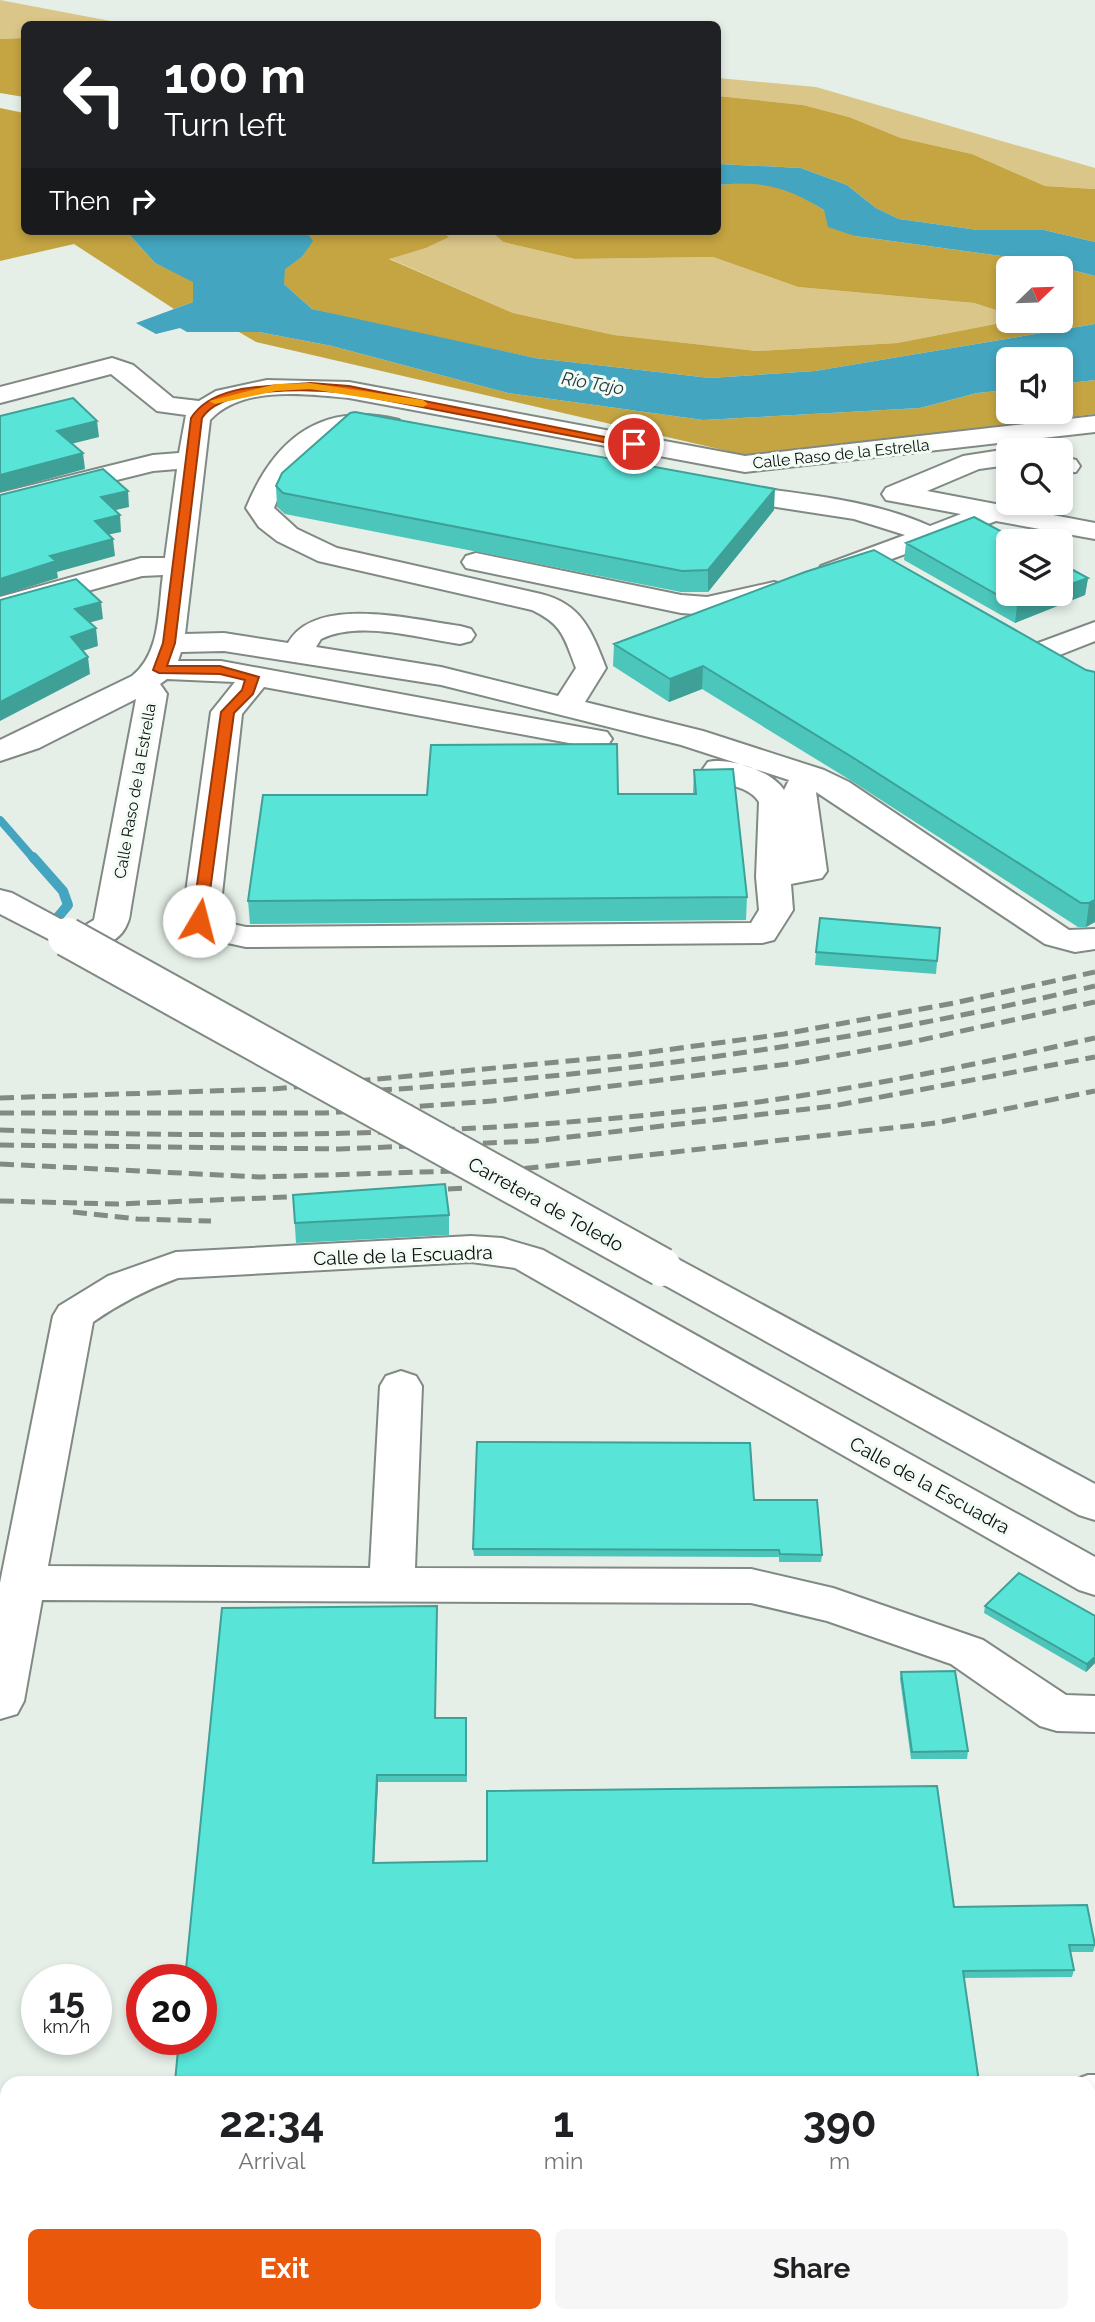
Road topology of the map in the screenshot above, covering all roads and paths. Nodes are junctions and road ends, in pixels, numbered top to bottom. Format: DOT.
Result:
graph roads {
  1 [pos="0,395"];
  2 [pos="203,409"];
  3 [pos="1095,424"];
  4 [pos="412,430"];
  5 [pos="996,459"];
  6 [pos="193,460"];
  7 [pos="692,485"];
  8 [pos="900,494"];
  9 [pos="0,501"];
  10 [pos="825,506"];
  11 [pos="993,512"];
  12 [pos="1095,531"];
  13 [pos="287,535"];
  14 [pos="928,535"];
  15 [pos="872,557"];
  16 [pos="180,566"];
  17 [pos="908,578"];
  18 [pos="0,606"];
  19 [pos="1095,631"];
  20 [pos="460,635"];
  21 [pos="1095,649"];
  22 [pos="299,652"];
  23 [pos="157,665"];
  24 [pos="252,677"];
  25 [pos="567,707"];
  26 [pos="0,751"];
  27 [pos="813,777"];
  28 [pos="773,877"];
  29 [pos="0,900"];
  30 [pos="1095,939"];
  31 [pos="73,941"];
  32 [pos="401,1386"];
  33 [pos="1095,1504"];
  34 [pos="1095,1578"];
  35 [pos="24,1583"];
  36 [pos="391,1584"];
  37 [pos="0,1701"];
  38 [pos="1095,1714"];
  1 -- 2 [label="street"];
  2 -- 3 [label="street, Calle Raso de la Estrella"];
  2 -- 6 [label="street, Calle Raso de la Estrella"];
  4 -- 13 [label="street"];
  5 -- 8 [label="street"];
  6 -- 9 [label="street"];
  6 -- 16 [label="street, Calle Raso de la Estrella"];
  7 -- 10 [label="street"];
  8 -- 10 [label="street"];
  8 -- 11 [label="street"];
  10 -- 14 [label="street"];
  11 -- 12 [label="street"];
  11 -- 14 [label="street"];
  13 -- 15 [label="street"];
  13 -- 25 [label="street"];
  14 -- 15 [label="street"];
  15 -- 17 [label="street"];
  16 -- 18 [label="street"];
  16 -- 23 [label="street, Calle Raso de la Estrella"];
  19 -- 21 [label="street"];
  20 -- 22 [label="street"];
  22 -- 23 [label="street"];
  22 -- 25 [label="street"];
  23 -- 24 [label="street"];
  23 -- 26 [label="street"];
  23 -- 31 [label="street, Calle Raso de la Estrella"];
  24 -- 28 [label="street"];
  24 -- 28 [label="street"];
  25 -- 27 [label="street"];
  27 -- 28 [label="street"];
  27 -- 30 [label="street"];
  29 -- 31 [label="street, Carretera de Toledo"];
  31 -- 33 [label="street, Carretera de Toledo, bridge"];
  32 -- 36 [label="street"];
  34 -- 35 [label="street, Calle de la Escuadra"];
  35 -- 36 [label="street"];
  35 -- 37 [label="street, Calle de la Escuadra"];
  36 -- 38 [label="street"];
}
